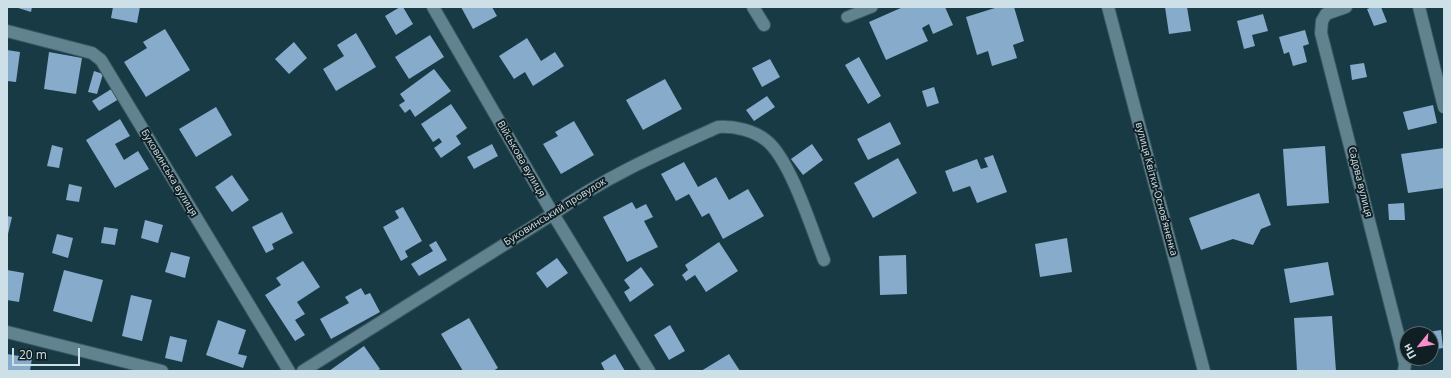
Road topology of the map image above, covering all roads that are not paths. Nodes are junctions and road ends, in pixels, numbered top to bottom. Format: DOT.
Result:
graph roads {
  1 [pos="433,7"];
  2 [pos="753,7"];
  3 [pos="872,7"];
  4 [pos="1108,7"];
  5 [pos="1346,7"];
  6 [pos="1419,7"];
  7 [pos="847,18"];
  8 [pos="764,25"];
  9 [pos="7,31"];
  10 [pos="1444,107"];
  11 [pos="553,214"];
  12 [pos="824,260"];
  13 [pos="7,332"];
  14 [pos="162,371"];
  15 [pos="289,371"];
  16 [pos="303,371"];
  17 [pos="649,371"];
  18 [pos="1204,371"];
  19 [pos="1404,371"];
  1 -- 11 [label="street, Військова вулиця"];
  2 -- 8 [label="street"];
  3 -- 7 [label="lane"];
  4 -- 18 [label="street, вулиця Квітки-Основ’яненка"];
  5 -- 19 [label="street, Садова вулиця"];
  6 -- 10 [label="street"];
  9 -- 15 [label="street, Буковинська вулиця"];
  11 -- 12 [label="street, Буковинський провулок"];
  11 -- 16 [label="street, Буковинський провулок"];
  11 -- 17 [label="street, Військова вулиця"];
  13 -- 14 [label="street"];
}
